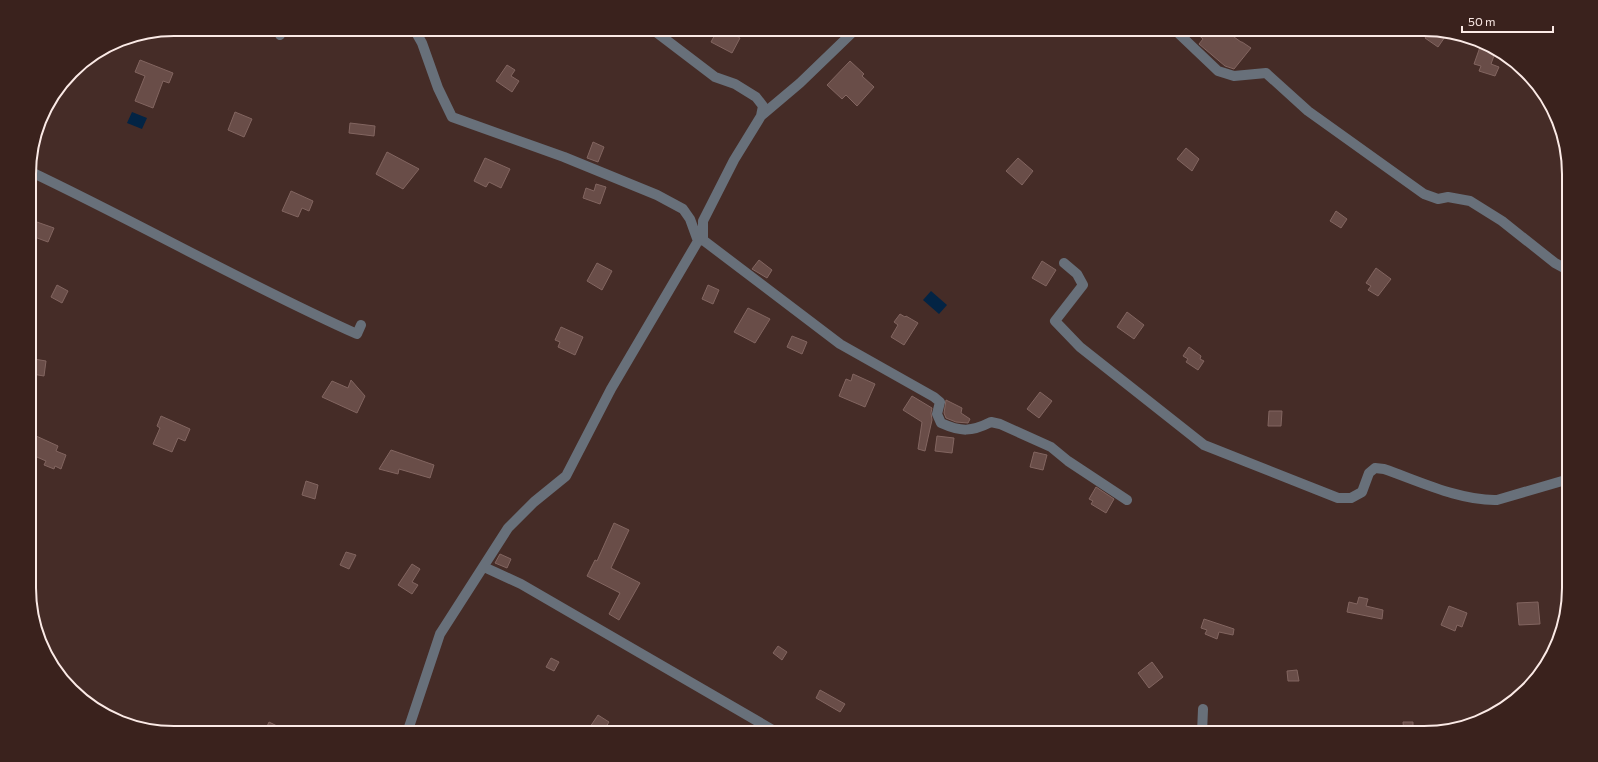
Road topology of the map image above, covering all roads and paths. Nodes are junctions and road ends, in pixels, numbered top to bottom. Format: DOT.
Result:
graph roads {
  1 [pos="418,36"];
  2 [pos="661,36"];
  3 [pos="849,36"];
  4 [pos="1181,36"];
  5 [pos="761,116"];
  6 [pos="36,175"];
  7 [pos="701,240"];
  8 [pos="1064,263"];
  9 [pos="1562,267"];
  10 [pos="361,325"];
  11 [pos="1562,481"];
  12 [pos="1127,500"];
  13 [pos="484,567"];
  14 [pos="1202,709"];
  15 [pos="408,726"];
  16 [pos="766,726"];
  17 [pos="1202,726"];
  1 -- 7 [label="street"];
  2 -- 5 [label="street"];
  3 -- 5 [label="street"];
  4 -- 9 [label="street"];
  5 -- 7 [label="street"];
  6 -- 10 [label="street"];
  7 -- 12 [label="street"];
  7 -- 13 [label="street"];
  8 -- 11 [label="street"];
  13 -- 15 [label="street"];
  13 -- 16 [label="street"];
  14 -- 17 [label="street"];
}
